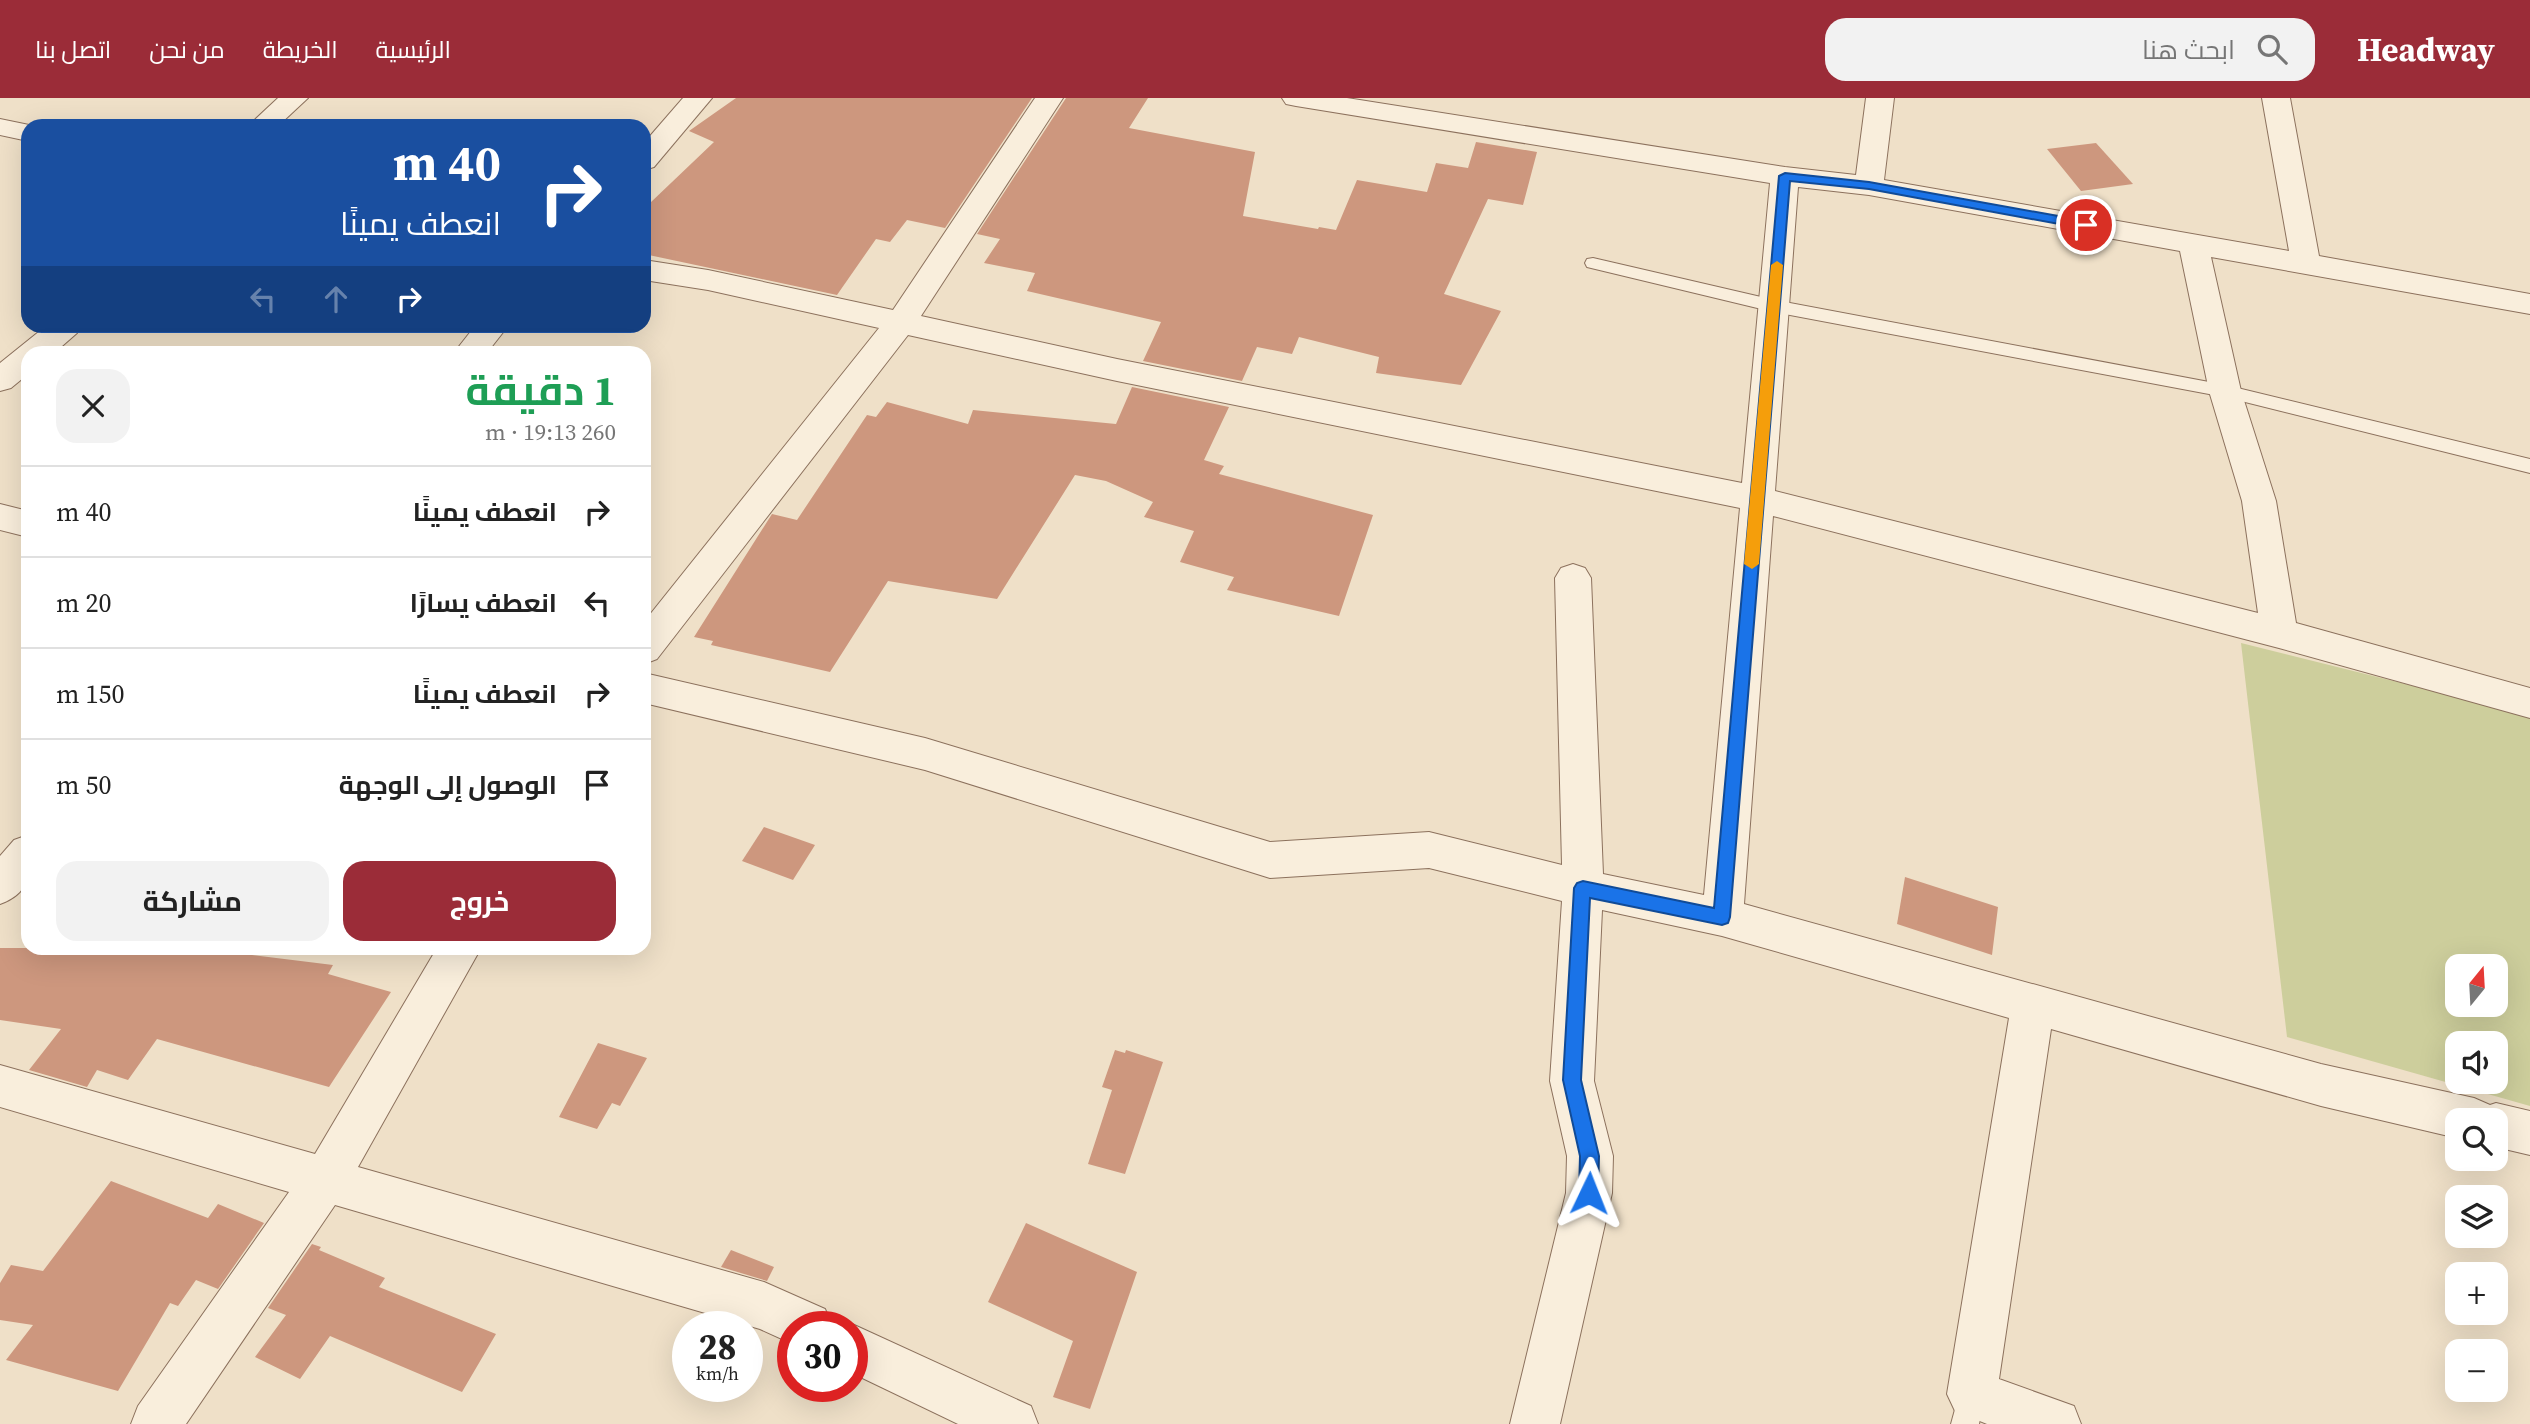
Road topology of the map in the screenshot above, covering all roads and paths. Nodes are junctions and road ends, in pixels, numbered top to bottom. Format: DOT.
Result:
graph roads {
  1 [pos="294,98"];
  2 [pos="698,98"];
  3 [pos="1049,98"];
  4 [pos="1296,98"];
  5 [pos="1880,98"];
  6 [pos="2276,98"];
  7 [pos="270,119"];
  8 [pos="0,127"];
  9 [pos="21,132"];
  10 [pos="651,153"];
  11 [pos="1785,176"];
  12 [pos="1869,186"];
  13 [pos="2194,245"];
  14 [pos="1592,263"];
  15 [pos="2306,265"];
  16 [pos="651,271"];
  17 [pos="2530,304"];
  18 [pos="1774,306"];
  19 [pos="901,322"];
  20 [pos="58,333"];
  21 [pos="42,346"];
  22 [pos="21,363"];
  23 [pos="0,380"];
  24 [pos="2225,391"];
  25 [pos="2530,466"];
  26 [pos="1757,499"];
  27 [pos="0,517"];
  28 [pos="21,522"];
  29 [pos="1573,578"];
  30 [pos="2279,633"];
  31 [pos="651,640"];
  32 [pos="651,690"];
  33 [pos="2530,702"];
  34 [pos="21,861"];
  35 [pos="0,886"];
  36 [pos="1583,888"];
  37 [pos="1722,917"];
  38 [pos="456,955"];
  39 [pos="2033,1004"];
  40 [pos="0,1086"];
  41 [pos="2445,1113"];
  42 [pos="2508,1128"];
  43 [pos="2530,1133"];
  44 [pos="325,1180"];
  45 [pos="777,1312"];
  46 [pos="868,1356"];
  47 [pos="1968,1409"];
  48 [pos="156,1424"];
  49 [pos="1013,1424"];
  50 [pos="1535,1424"];
  51 [pos="2056,1424"];
  1 -- 7 [label="street"];
  2 -- 10 [label="street"];
  3 -- 19 [label="street"];
  4 -- 11 [label="street"];
  5 -- 12 [label="street"];
  6 -- 15 [label="street"];
  8 -- 9 [label="street"];
  11 -- 12 [label="street"];
  11 -- 18 [label="street"];
  12 -- 13 [label="street"];
  13 -- 15 [label="street"];
  13 -- 24 [label="street"];
  14 -- 18 [label="lane"];
  15 -- 17 [label="street"];
  16 -- 19 [label="street"];
  18 -- 24 [label="lane"];
  18 -- 26 [label="street"];
  19 -- 26 [label="street"];
  19 -- 31 [label="street"];
  20 -- 21 [label="street"];
  22 -- 23 [label="street"];
  24 -- 25 [label="lane"];
  24 -- 30 [label="street"];
  26 -- 30 [label="street"];
  26 -- 37 [label="street"];
  27 -- 28 [label="street"];
  29 -- 36 [label="street"];
  30 -- 33 [label="street"];
  32 -- 36 [label="street"];
  34 -- 35 [label="street"];
  36 -- 37 [label="street"];
  36 -- 50 [label="street"];
  37 -- 39 [label="street"];
  38 -- 44 [label="street"];
  39 -- 41 [label="street"];
  39 -- 47 [label="street"];
  40 -- 44 [label="street"];
  42 -- 43 [label="street"];
  44 -- 45 [label="street"];
  44 -- 48 [label="street"];
  46 -- 49 [label="street"];
  47 -- 51 [label="street"];
}
